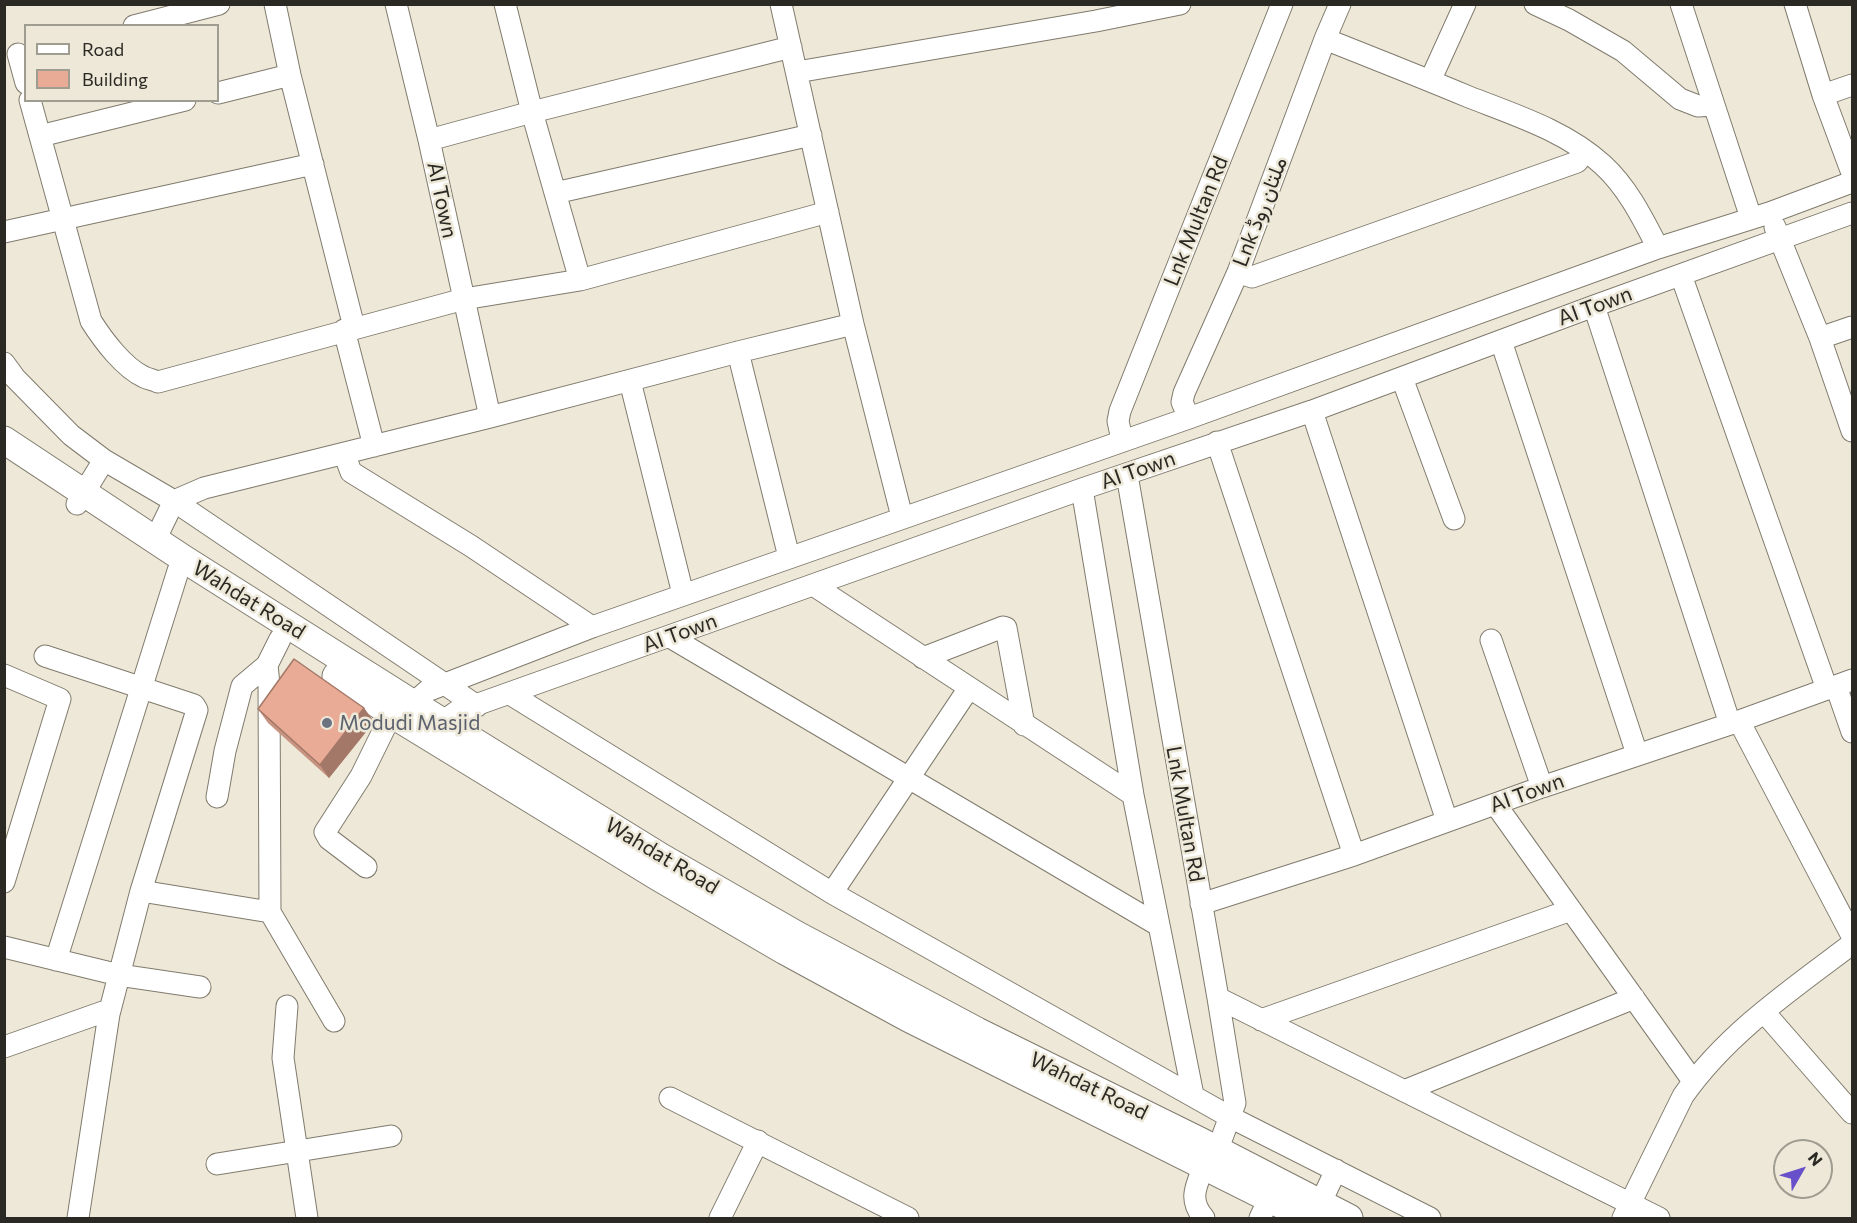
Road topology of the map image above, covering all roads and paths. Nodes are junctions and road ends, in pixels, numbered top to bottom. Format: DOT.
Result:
graph roads {
  1 [pos="219,4"];
  2 [pos="274,4"];
  3 [pos="396,4"];
  4 [pos="505,4"];
  5 [pos="781,4"];
  6 [pos="1180,4"];
  7 [pos="1282,4"];
  8 [pos="1340,4"];
  9 [pos="1465,4"];
  10 [pos="1535,4"];
  11 [pos="1681,4"];
  12 [pos="1795,4"];
  13 [pos="1095,13"];
  14 [pos="142,24"];
  15 [pos="1325,39"];
  16 [pos="791,47"];
  17 [pos="16,55"];
  18 [pos="797,72"];
  19 [pos="290,75"];
  20 [pos="24,77"];
  21 [pos="1430,81"];
  22 [pos="1852,84"];
  23 [pos="219,93"];
  24 [pos="1823,95"];
  25 [pos="31,102"];
  26 [pos="177,102"];
  27 [pos="1713,105"];
  28 [pos="532,112"];
  29 [pos="811,135"];
  30 [pos="40,136"];
  31 [pos="429,140"];
  32 [pos="1585,151"];
  33 [pos="313,164"];
  34 [pos="1852,173"];
  35 [pos="1852,182"];
  36 [pos="555,193"];
  37 [pos="828,212"];
  38 [pos="1852,213"];
  39 [pos="1760,216"];
  40 [pos="63,218"];
  41 [pos="4,232"];
  42 [pos="1780,240"];
  43 [pos="1658,249"];
  44 [pos="1238,272"];
  45 [pos="1681,275"];
  46 [pos="580,280"];
  47 [pos="464,299"];
  48 [pos="1594,306"];
  49 [pos="853,324"];
  50 [pos="1852,327"];
  51 [pos="349,329"];
  52 [pos="1820,338"];
  53 [pos="1501,341"];
  54 [pos="738,352"];
  55 [pos="4,363"];
  56 [pos="1402,378"];
  57 [pos="630,381"];
  58 [pos="1312,411"];
  59 [pos="490,417"];
  60 [pos="1189,418"];
  61 [pos="1852,431"];
  62 [pos="4,440"];
  63 [pos="1122,440"];
  64 [pos="1217,442"];
  65 [pos="374,446"];
  66 [pos="1095,450"];
  67 [pos="344,453"];
  68 [pos="4,458"];
  69 [pos="104,460"];
  70 [pos="1127,474"];
  71 [pos="1105,481"];
  72 [pos="1082,489"];
  73 [pos="81,499"];
  74 [pos="174,501"];
  75 [pos="902,517"];
  76 [pos="1454,519"];
  77 [pos="855,534"];
  78 [pos="155,540"];
  79 [pos="789,557"];
  80 [pos="181,565"];
  81 [pos="867,566"];
  82 [pos="813,585"];
  83 [pos="683,594"];
  84 [pos="592,627"];
  85 [pos="670,637"];
  86 [pos="280,639"];
  87 [pos="1491,640"];
  88 [pos="45,656"];
  89 [pos="923,658"];
  90 [pos="267,665"];
  91 [pos="4,675"];
  92 [pos="446,684"];
  93 [pos="1838,685"];
  94 [pos="142,688"];
  95 [pos="969,688"];
  96 [pos="510,694"];
  97 [pos="477,706"];
  98 [pos="403,713"];
  99 [pos="1734,722"];
  100 [pos="1024,725"];
  101 [pos="438,730"];
  102 [pos="1852,732"];
  103 [pos="1637,754"];
  104 [pos="909,777"];
  105 [pos="1542,787"];
  106 [pos="1133,795"];
  107 [pos="217,797"];
  108 [pos="1496,805"];
  109 [pos="1447,821"];
  110 [pos="1354,855"];
  111 [pos="366,867"];
  112 [pos="4,882"];
  113 [pos="141,891"];
  114 [pos="832,893"];
  115 [pos="1201,904"];
  116 [pos="1571,910"];
  117 [pos="270,912"];
  118 [pos="1158,925"];
  119 [pos="1852,936"];
  120 [pos="1852,944"];
  121 [pos="4,947"];
  122 [pos="56,960"];
  123 [pos="118,975"];
  124 [pos="200,987"];
  125 [pos="1218,998"];
  126 [pos="1634,998"];
  127 [pos="287,1006"];
  128 [pos="1764,1012"];
  129 [pos="109,1014"];
  130 [pos="1261,1020"];
  131 [pos="334,1021"];
  132 [pos="4,1047"];
  133 [pos="1693,1081"];
  134 [pos="1404,1091"];
  135 [pos="1193,1095"];
  136 [pos="670,1098"];
  137 [pos="1852,1112"];
  138 [pos="1230,1117"];
  139 [pos="391,1136"];
  140 [pos="758,1141"];
  141 [pos="297,1152"];
  142 [pos="1211,1158"];
  143 [pos="217,1164"];
  144 [pos="1336,1170"];
  145 [pos="1265,1209"];
  146 [pos="1627,1211"];
  147 [pos="1193,1213"];
  148 [pos="1313,1214"];
  149 [pos="78,1218"];
  150 [pos="307,1218"];
  151 [pos="720,1218"];
  152 [pos="908,1218"];
  153 [pos="1349,1218"];
  154 [pos="1430,1218"];
  155 [pos="1659,1218"];
  1 -- 14 [label="street"];
  2 -- 19 [label="street"];
  3 -- 31 [label="street, AI Town"];
  4 -- 28 [label="street"];
  5 -- 16 [label="street"];
  6 -- 13 [label="street"];
  7 -- 63 [label="street, Lnk Multan Rd"];
  8 -- 15 [label="street, Lnk ملتان روڈ"];
  9 -- 21 [label="street"];
  10 -- 27 [label="street"];
  11 -- 27 [label="street"];
  12 -- 24 [label="street"];
  13 -- 18 [label="street"];
  15 -- 21 [label="street"];
  15 -- 44 [label="street, Lnk ملتان روڈ"];
  16 -- 18 [label="street"];
  16 -- 28 [label="street"];
  17 -- 20 [label="street"];
  18 -- 29 [label="street"];
  19 -- 23 [label="street"];
  19 -- 33 [label="street"];
  21 -- 32 [label="street"];
  22 -- 24 [label="street"];
  24 -- 34 [label="street"];
  25 -- 30 [label="street"];
  26 -- 30 [label="street"];
  27 -- 39 [label="street"];
  28 -- 31 [label="street"];
  28 -- 36 [label="street"];
  29 -- 36 [label="street"];
  29 -- 37 [label="street"];
  30 -- 40 [label="street"];
  31 -- 47 [label="street, AI Town"];
  32 -- 43 [label="street"];
  32 -- 44 [label="street"];
  33 -- 40 [label="street"];
  33 -- 51 [label="street"];
  35 -- 39 [label="street"];
  36 -- 46 [label="street"];
  37 -- 46 [label="street"];
  37 -- 49 [label="street"];
  38 -- 42 [label="street, AI Town"];
  39 -- 42 [label="street"];
  39 -- 43 [label="street"];
  40 -- 41 [label="street"];
  40 -- 51 [label="street"];
  42 -- 45 [label="street, AI Town"];
  42 -- 52 [label="street"];
  43 -- 60 [label="street"];
  44 -- 60 [label="street, Lnk ملتان روڈ"];
  45 -- 48 [label="street, AI Town"];
  45 -- 93 [label="street"];
  46 -- 47 [label="street"];
  47 -- 51 [label="street"];
  47 -- 59 [label="street, AI Town"];
  48 -- 53 [label="street, AI Town"];
  48 -- 99 [label="street"];
  49 -- 54 [label="street"];
  49 -- 75 [label="street"];
  50 -- 52 [label="street"];
  51 -- 65 [label="street"];
  52 -- 61 [label="street"];
  53 -- 56 [label="street, AI Town"];
  53 -- 103 [label="street"];
  54 -- 57 [label="street"];
  54 -- 79 [label="street"];
  55 -- 69 [label="street"];
  56 -- 58 [label="street, AI Town"];
  56 -- 76 [label="street"];
  57 -- 59 [label="street"];
  57 -- 83 [label="street"];
  58 -- 64 [label="street, AI Town"];
  58 -- 109 [label="street"];
  59 -- 65 [label="street"];
  60 -- 63 [label="street"];
  62 -- 73 [label="main road, Wahdat Road"];
  63 -- 66 [label="street"];
  64 -- 70 [label="street, AI Town"];
  64 -- 110 [label="street"];
  65 -- 67 [label="street"];
  66 -- 71 [label="street"];
  66 -- 75 [label="street"];
  67 -- 74 [label="street"];
  67 -- 84 [label="street"];
  68 -- 73 [label="main road, Wahdat Road"];
  69 -- 73 [label="street"];
  69 -- 74 [label="street"];
  70 -- 71 [label="street, AI Town"];
  70 -- 115 [label="street, Lnk Multan Rd"];
  71 -- 72 [label="street, AI Town"];
  72 -- 81 [label="street, AI Town"];
  72 -- 106 [label="street"];
  73 -- 78 [label="main road, Wahdat Road"];
  73 -- 80 [label="main road, Wahdat Road"];
  74 -- 78 [label="street"];
  74 -- 92 [label="street"];
  75 -- 77 [label="street"];
  77 -- 79 [label="street"];
  77 -- 81 [label="street"];
  78 -- 80 [label="main road, Wahdat Road"];
  79 -- 83 [label="street"];
  80 -- 86 [label="main road, Wahdat Road"];
  80 -- 94 [label="street"];
  80 -- 98 [label="main road, Wahdat Road"];
  81 -- 82 [label="street, AI Town"];
  82 -- 85 [label="street, AI Town"];
  82 -- 89 [label="street"];
  83 -- 84 [label="street"];
  84 -- 92 [label="street"];
  85 -- 96 [label="street, AI Town"];
  85 -- 104 [label="street"];
  86 -- 90 [label="street"];
  86 -- 98 [label="main road, Wahdat Road"];
  87 -- 105 [label="street"];
  88 -- 94 [label="street"];
  89 -- 95 [label="street"];
  89 -- 100 [label="street"];
  90 -- 107 [label="street"];
  90 -- 117 [label="street"];
  91 -- 112 [label="street"];
  92 -- 97 [label="street"];
  92 -- 98 [label="street"];
  93 -- 99 [label="street, AI Town"];
  93 -- 102 [label="street"];
  94 -- 113 [label="street"];
  94 -- 122 [label="street"];
  95 -- 100 [label="street"];
  95 -- 104 [label="street"];
  96 -- 97 [label="street, AI Town"];
  96 -- 114 [label="street"];
  97 -- 101 [label="street, AI Town"];
  98 -- 101 [label="main road, Wahdat Road"];
  98 -- 111 [label="street"];
  99 -- 103 [label="street, AI Town"];
  99 -- 119 [label="street"];
  100 -- 106 [label="street"];
  101 -- 142 [label="main road, Wahdat Road"];
  103 -- 105 [label="street, AI Town"];
  104 -- 114 [label="street"];
  104 -- 118 [label="street"];
  105 -- 108 [label="street, AI Town"];
  106 -- 118 [label="street"];
  108 -- 109 [label="street, AI Town"];
  108 -- 116 [label="street"];
  109 -- 110 [label="street, AI Town"];
  110 -- 115 [label="street, AI Town"];
  113 -- 117 [label="street"];
  113 -- 123 [label="street"];
  114 -- 135 [label="street"];
  115 -- 125 [label="street, Lnk Multan Rd"];
  116 -- 126 [label="street"];
  116 -- 130 [label="street"];
  117 -- 131 [label="street"];
  118 -- 135 [label="street"];
  120 -- 128 [label="street"];
  121 -- 122 [label="street"];
  122 -- 123 [label="street"];
  123 -- 124 [label="street"];
  123 -- 129 [label="street"];
  125 -- 130 [label="street"];
  125 -- 138 [label="street, Lnk Multan Rd"];
  126 -- 133 [label="street"];
  126 -- 134 [label="street"];
  127 -- 141 [label="street"];
  128 -- 133 [label="street"];
  128 -- 137 [label="street"];
  129 -- 132 [label="street"];
  129 -- 149 [label="street"];
  130 -- 134 [label="street"];
  133 -- 146 [label="street"];
  134 -- 146 [label="street"];
  135 -- 138 [label="street"];
  136 -- 140 [label="street"];
  138 -- 142 [label="street, Lnk Multan Rd"];
  138 -- 144 [label="street"];
  139 -- 141 [label="street"];
  140 -- 151 [label="street"];
  140 -- 152 [label="street"];
  141 -- 143 [label="street"];
  141 -- 150 [label="street"];
  142 -- 145 [label="main road, Wahdat Road"];
  142 -- 147 [label="street, Lnk Multan Rd"];
  142 -- 148 [label="main road, Wahdat Road"];
  144 -- 148 [label="street"];
  144 -- 154 [label="street"];
  145 -- 148 [label="main road, Wahdat Road"];
  146 -- 155 [label="street"];
  148 -- 153 [label="main road, Wahdat Road"];
}
